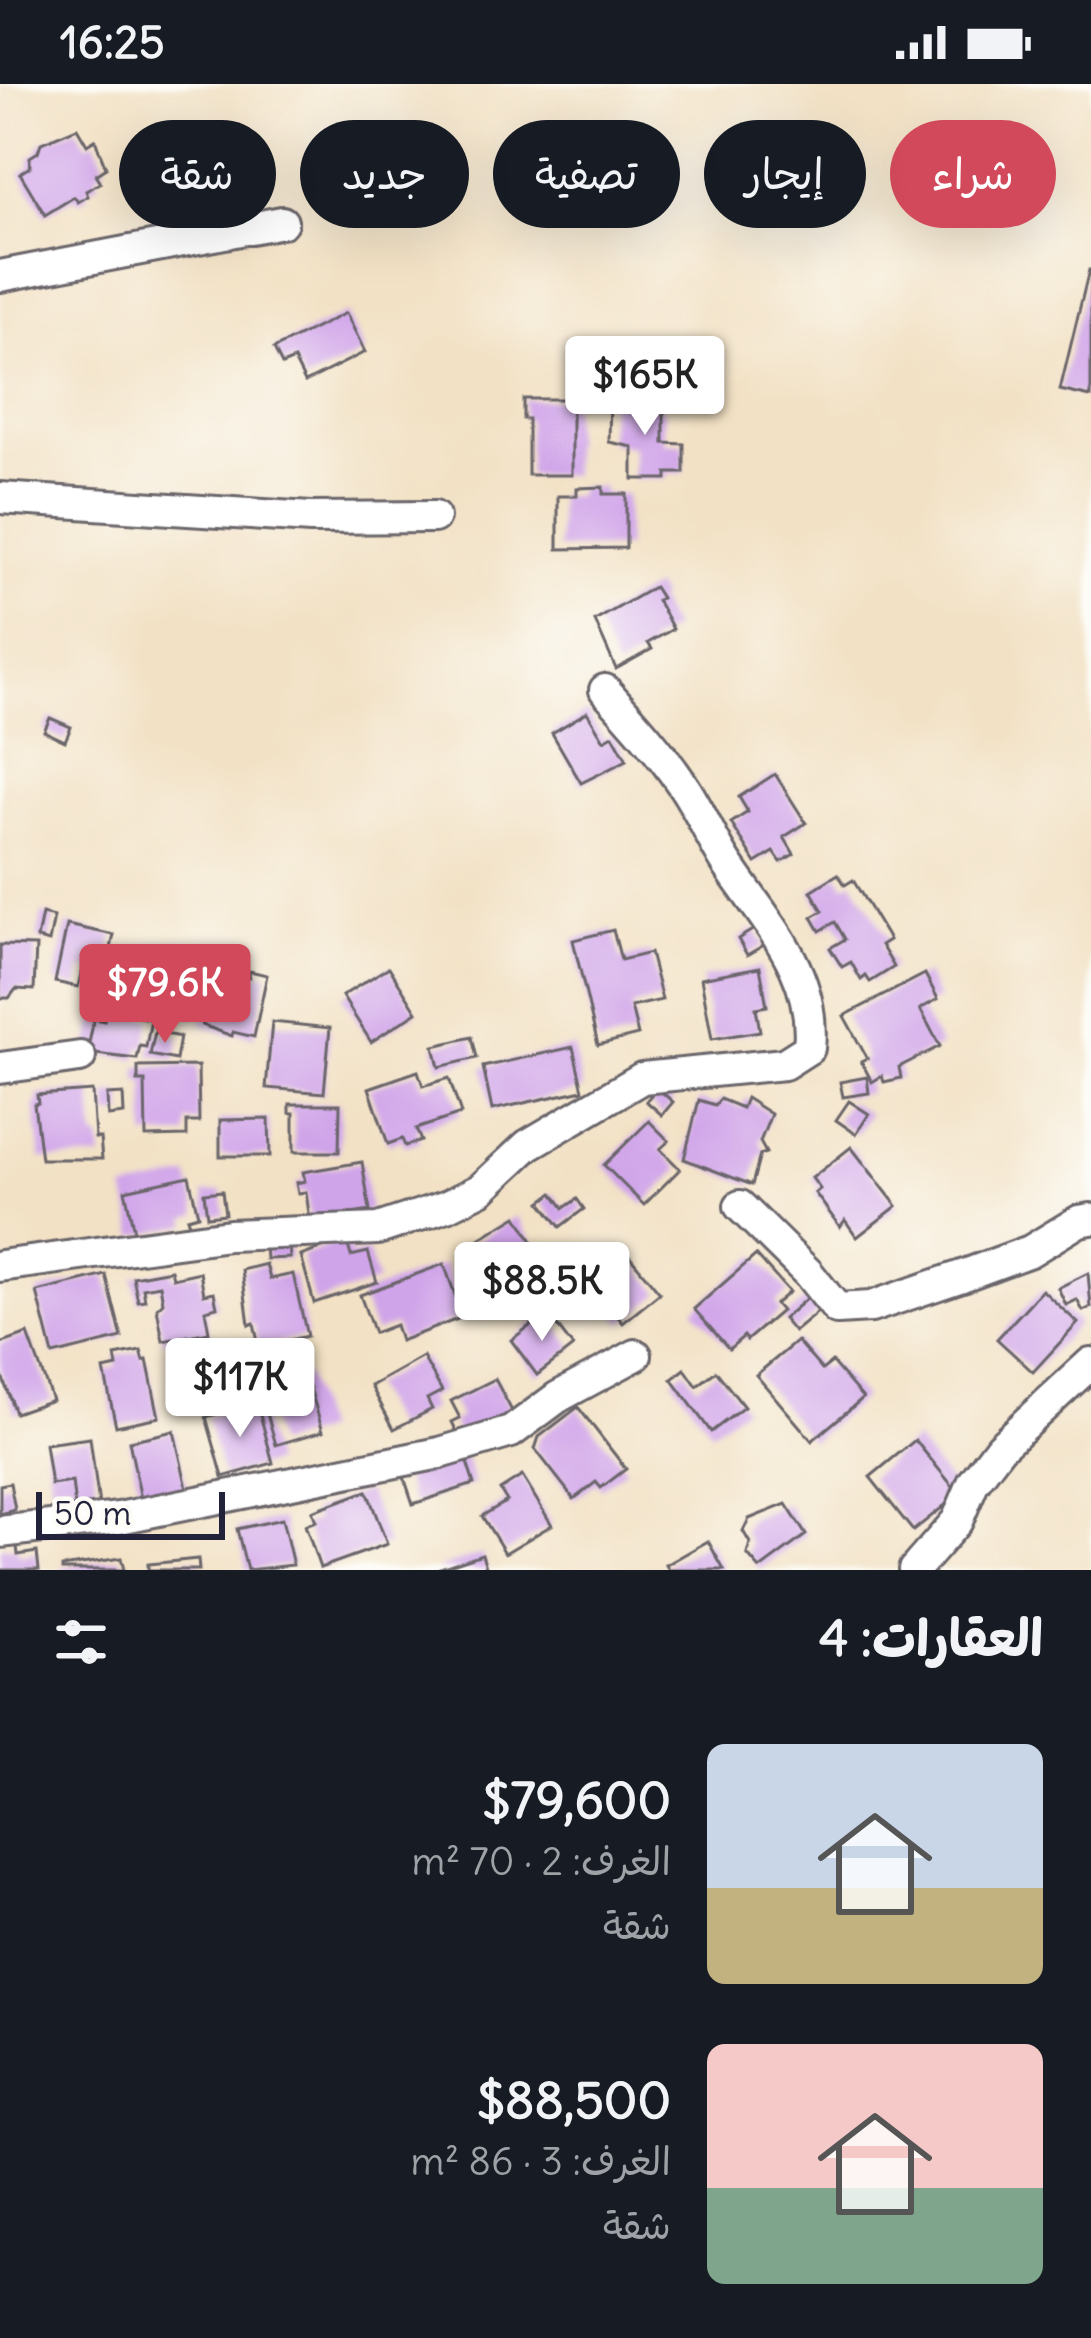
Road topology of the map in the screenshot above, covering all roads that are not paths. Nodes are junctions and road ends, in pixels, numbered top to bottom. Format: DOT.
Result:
graph roads {
  1 [pos="282,222"];
  2 [pos="0,276"];
  3 [pos="0,498"];
  4 [pos="434,517"];
  5 [pos="604,690"];
  6 [pos="80,1057"];
  7 [pos="0,1067"];
  8 [pos="740,1206"];
  9 [pos="1091,1219"];
  10 [pos="0,1267"];
  11 [pos="636,1355"];
  12 [pos="1091,1363"];
  13 [pos="0,1532"];
  14 [pos="914,1570"];
  1 -- 2 [label="street"];
  3 -- 4 [label="street"];
  5 -- 10 [label="street"];
  6 -- 7 [label="street"];
  8 -- 9 [label="street"];
  11 -- 13 [label="street"];
  12 -- 14 [label="street"];
}
